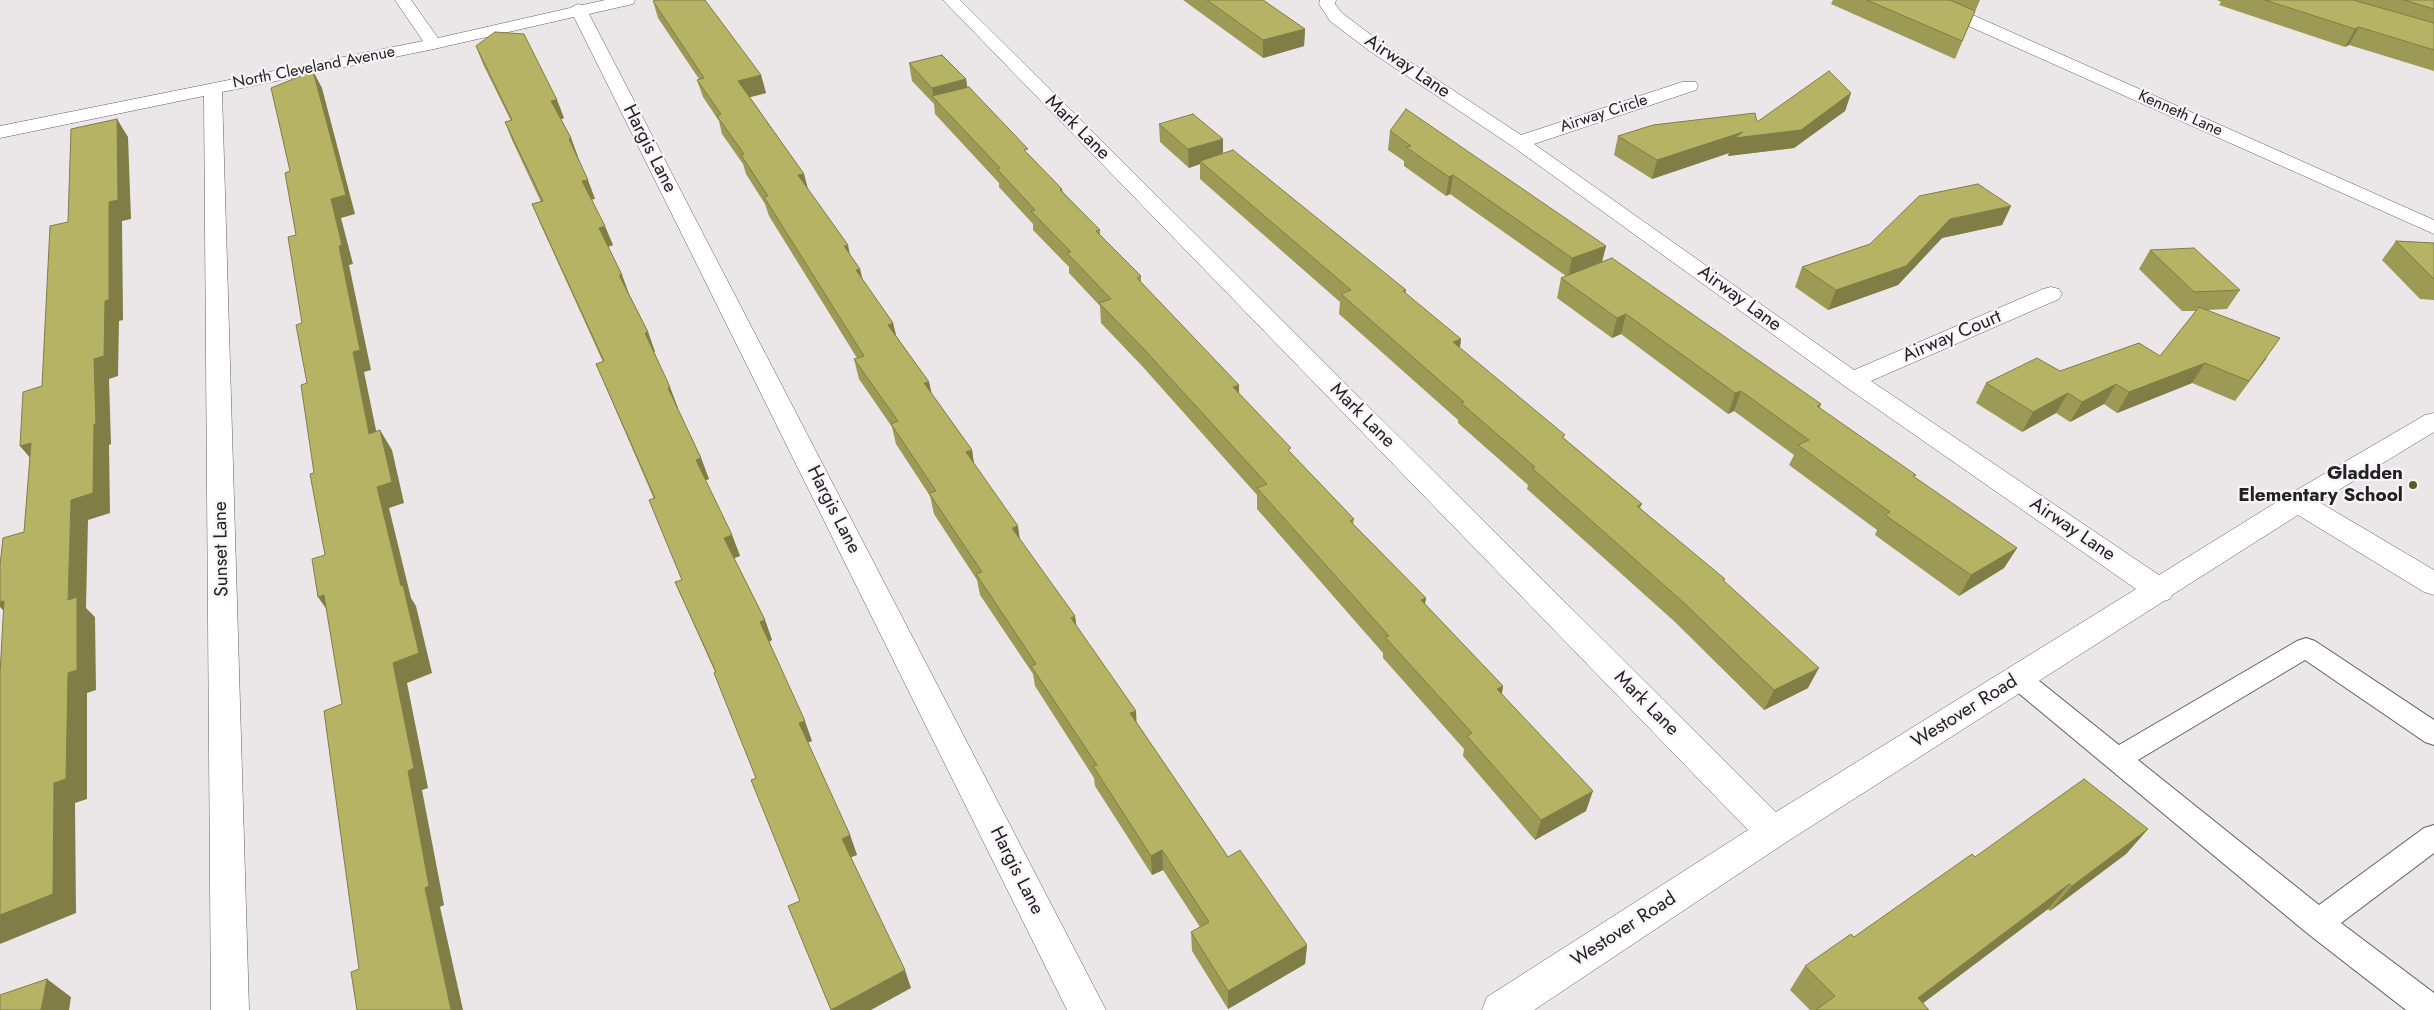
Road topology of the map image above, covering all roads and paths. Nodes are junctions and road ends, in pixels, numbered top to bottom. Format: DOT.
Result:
graph roads {
  1 [pos="404,0"];
  2 [pos="627,0"];
  3 [pos="951,0"];
  4 [pos="1328,0"];
  5 [pos="1925,0"];
  6 [pos="578,10"];
  7 [pos="434,44"];
  8 [pos="1689,86"];
  9 [pos="213,88"];
  10 [pos="0,132"];
  11 [pos="1519,142"];
  12 [pos="2434,228"];
  13 [pos="2051,294"];
  14 [pos="1852,380"];
  15 [pos="2434,421"];
  16 [pos="2298,502"];
  17 [pos="2434,584"];
  18 [pos="2160,590"];
  19 [pos="2019,679"];
  20 [pos="2434,734"];
  21 [pos="2118,759"];
  22 [pos="1773,832"];
  23 [pos="2434,837"];
  24 [pos="2318,924"];
  25 [pos="230,1010"];
  26 [pos="1087,1010"];
  27 [pos="1500,1010"];
  28 [pos="2431,1010"];
  1 -- 7 [label="street"];
  2 -- 6 [label="street, North Cleveland Avenue"];
  3 -- 22 [label="street, Mark Lane"];
  4 -- 11 [label="street, Airway Lane"];
  5 -- 12 [label="street, Kenneth Lane"];
  6 -- 7 [label="street, North Cleveland Avenue"];
  6 -- 26 [label="street, Hargis Lane"];
  7 -- 9 [label="street, North Cleveland Avenue"];
  8 -- 11 [label="street, Airway Circle"];
  9 -- 10 [label="street, North Cleveland Avenue"];
  9 -- 25 [label="street, Sunset Lane"];
  11 -- 14 [label="street, Airway Lane"];
  13 -- 14 [label="street, Airway Court"];
  14 -- 18 [label="street, Airway Lane"];
  15 -- 16 [label="street, Westover Road"];
  16 -- 17 [label="street"];
  16 -- 18 [label="street, Westover Road"];
  18 -- 19 [label="street, Westover Road"];
  19 -- 21 [label="lane"];
  19 -- 22 [label="street, Westover Road"];
  20 -- 21 [label="lane"];
  21 -- 24 [label="lane"];
  22 -- 27 [label="street, Westover Road"];
  23 -- 24 [label="lane"];
  24 -- 28 [label="lane"];
}
